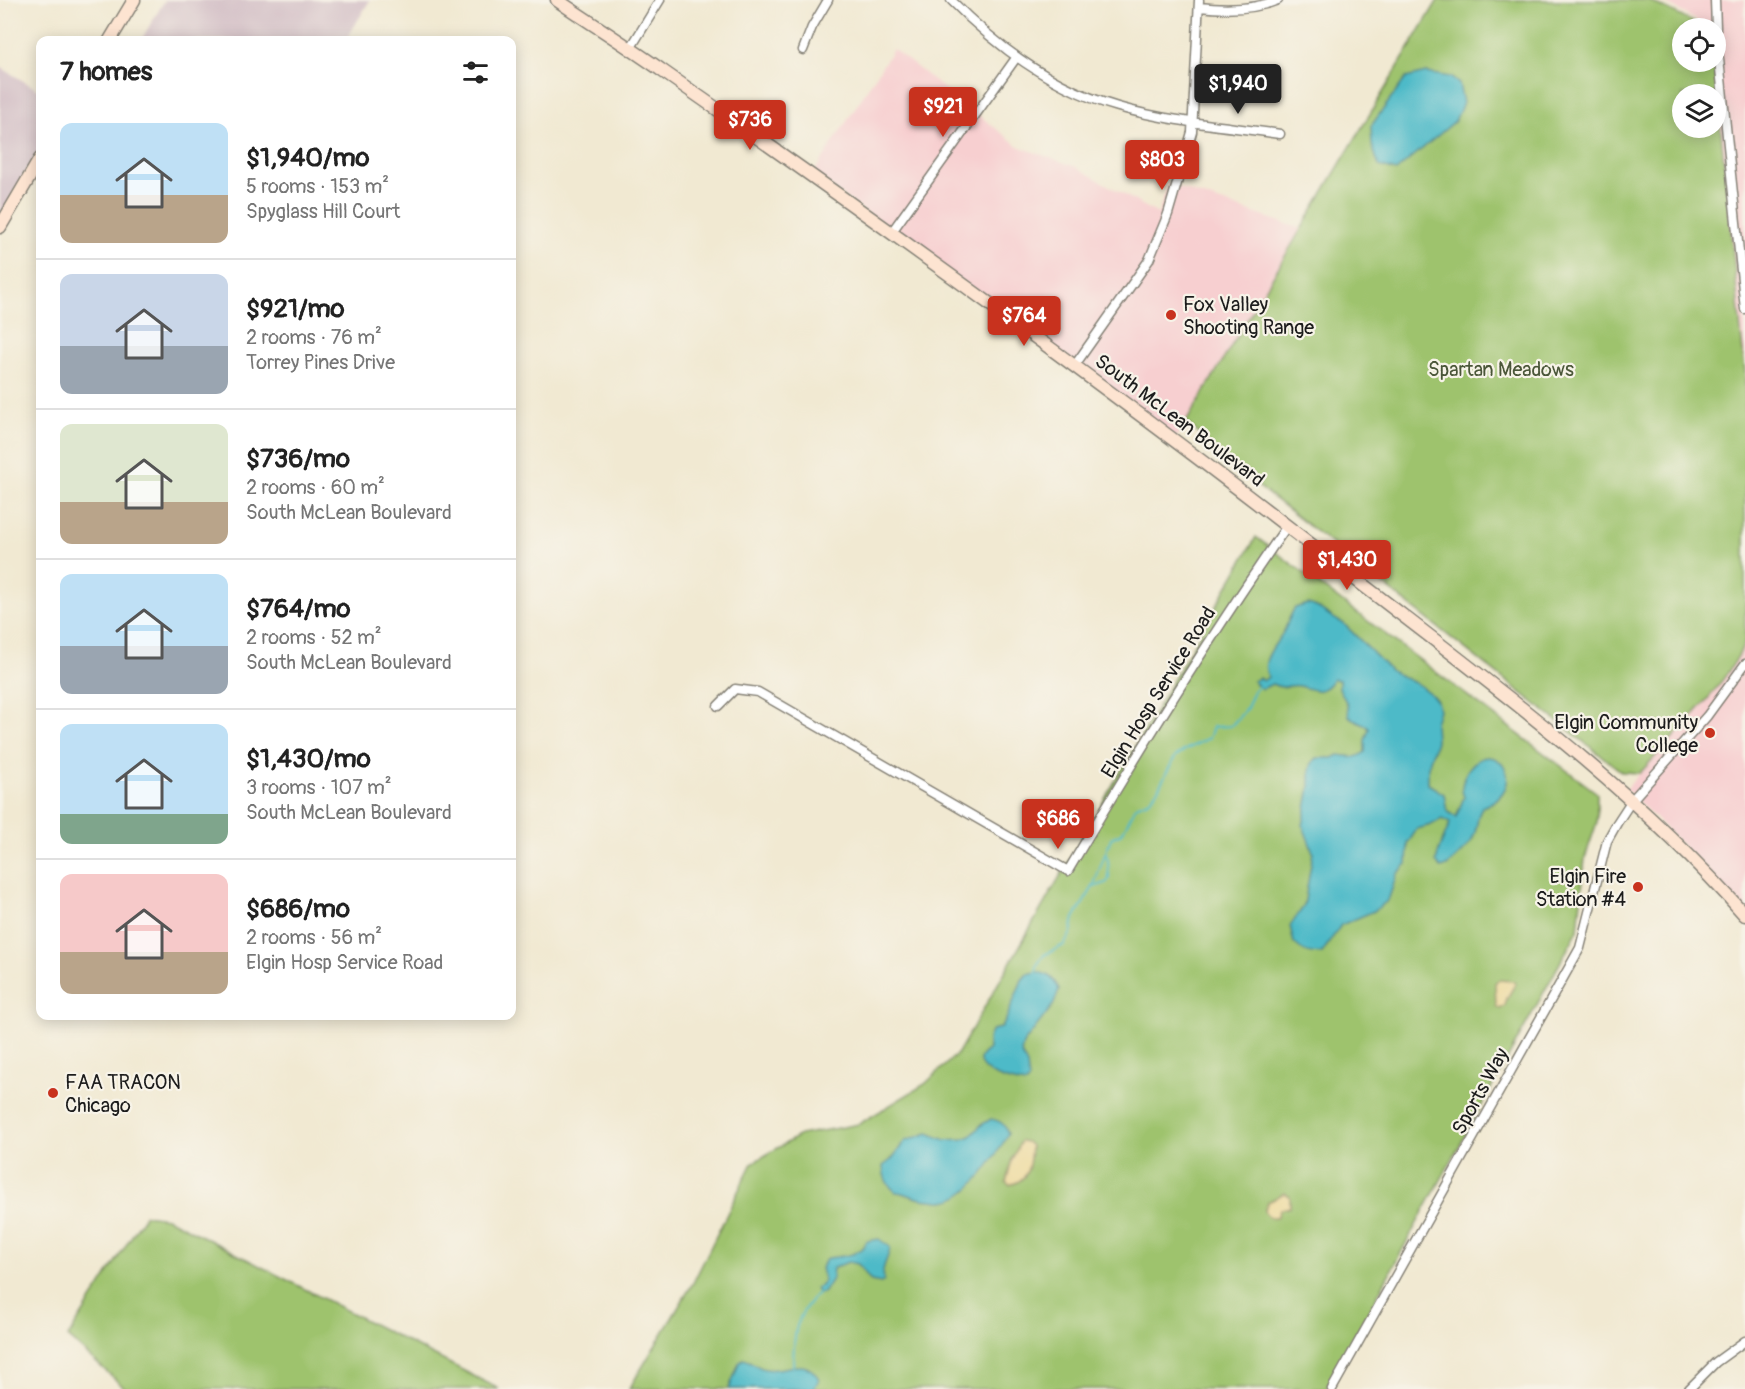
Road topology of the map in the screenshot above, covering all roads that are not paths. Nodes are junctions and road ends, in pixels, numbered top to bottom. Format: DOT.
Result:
graph roads {
  1 [pos="134,0"];
  2 [pos="557,0"];
  3 [pos="660,0"];
  4 [pos="828,0"];
  5 [pos="951,0"];
  6 [pos="1278,0"];
  7 [pos="1715,0"];
  8 [pos="1199,3"];
  9 [pos="1716,18"];
  10 [pos="112,36"];
  11 [pos="630,49"];
  12 [pos="803,50"];
  13 [pos="1016,58"];
  14 [pos="1720,72"];
  15 [pos="1193,122"];
  16 [pos="1280,134"];
  17 [pos="36,166"];
  18 [pos="0,227"];
  19 [pos="891,233"];
  20 [pos="1745,309"];
  21 [pos="1075,365"];
  22 [pos="1287,526"];
  23 [pos="1745,664"];
  24 [pos="718,705"];
  25 [pos="1632,800"];
  26 [pos="1745,915"];
  27 [pos="1745,1341"];
  28 [pos="1332,1389"];
  29 [pos="1689,1389"];
  1 -- 10 [label="main road"];
  2 -- 11 [label="main road, South McLean Boulevard"];
  3 -- 11 [label="street"];
  4 -- 12 [label="street"];
  5 -- 13 [label="street"];
  6 -- 8 [label="street"];
  7 -- 9 [label="street"];
  8 -- 15 [label="street"];
  11 -- 19 [label="main road, South McLean Boulevard"];
  13 -- 15 [label="street"];
  13 -- 19 [label="street"];
  14 -- 20 [label="street"];
  15 -- 16 [label="street"];
  15 -- 21 [label="street"];
  17 -- 18 [label="main road"];
  19 -- 21 [label="main road, South McLean Boulevard"];
  21 -- 22 [label="main road, South McLean Boulevard"];
  22 -- 24 [label="street, Elgin Hosp Service Road"];
  22 -- 25 [label="main road, South McLean Boulevard"];
  23 -- 25 [label="street, Sports Way"];
  25 -- 26 [label="main road, South McLean Boulevard"];
  25 -- 28 [label="street, Sports Way"];
  27 -- 29 [label="street"];
}
